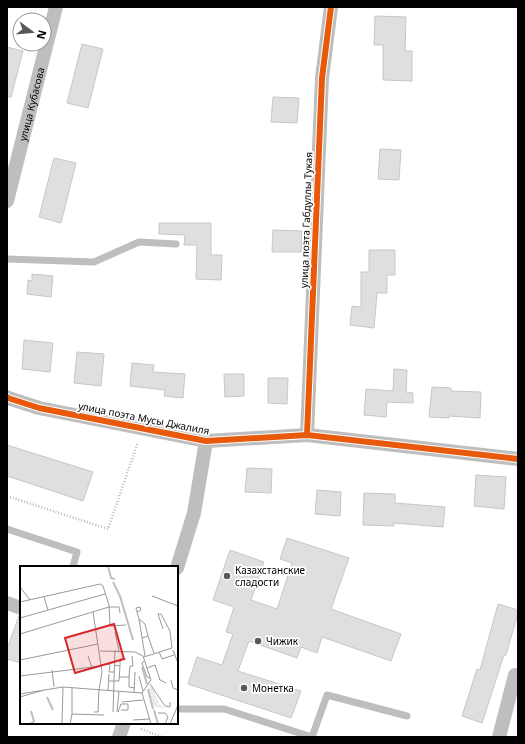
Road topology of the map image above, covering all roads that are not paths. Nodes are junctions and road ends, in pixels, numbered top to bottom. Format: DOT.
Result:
graph roads {
  1 [pos="56,7"];
  2 [pos="331,7"];
  3 [pos="7,201"];
  4 [pos="176,244"];
  5 [pos="7,259"];
  6 [pos="7,399"];
  7 [pos="307,435"];
  8 [pos="206,441"];
  9 [pos="518,459"];
  10 [pos="7,529"];
  11 [pos="73,566"];
  12 [pos="178,566"];
  13 [pos="7,603"];
  14 [pos="20,608"];
  15 [pos="518,676"];
  16 [pos="178,709"];
  17 [pos="407,716"];
  18 [pos="124,724"];
  19 [pos="119,737"];
  20 [pos="312,737"];
  21 [pos="499,737"];
  1 -- 3 [label="street, улица Кубасова"];
  2 -- 7 [label="street, улица поэта Габдуллы Тукая"];
  4 -- 5 [label="lane"];
  6 -- 8 [label="street, улица поэта Мусы Джалиля"];
  7 -- 8 [label="street, улица поэта Мусы Джалиля"];
  7 -- 9 [label="street, улица поэта Мусы Джалиля"];
  8 -- 12 [label="street"];
  10 -- 11 [label="lane"];
  13 -- 14 [label="street"];
  15 -- 21 [label="street"];
  16 -- 20 [label="lane"];
  17 -- 20 [label="lane"];
  18 -- 19 [label="street"];
}
